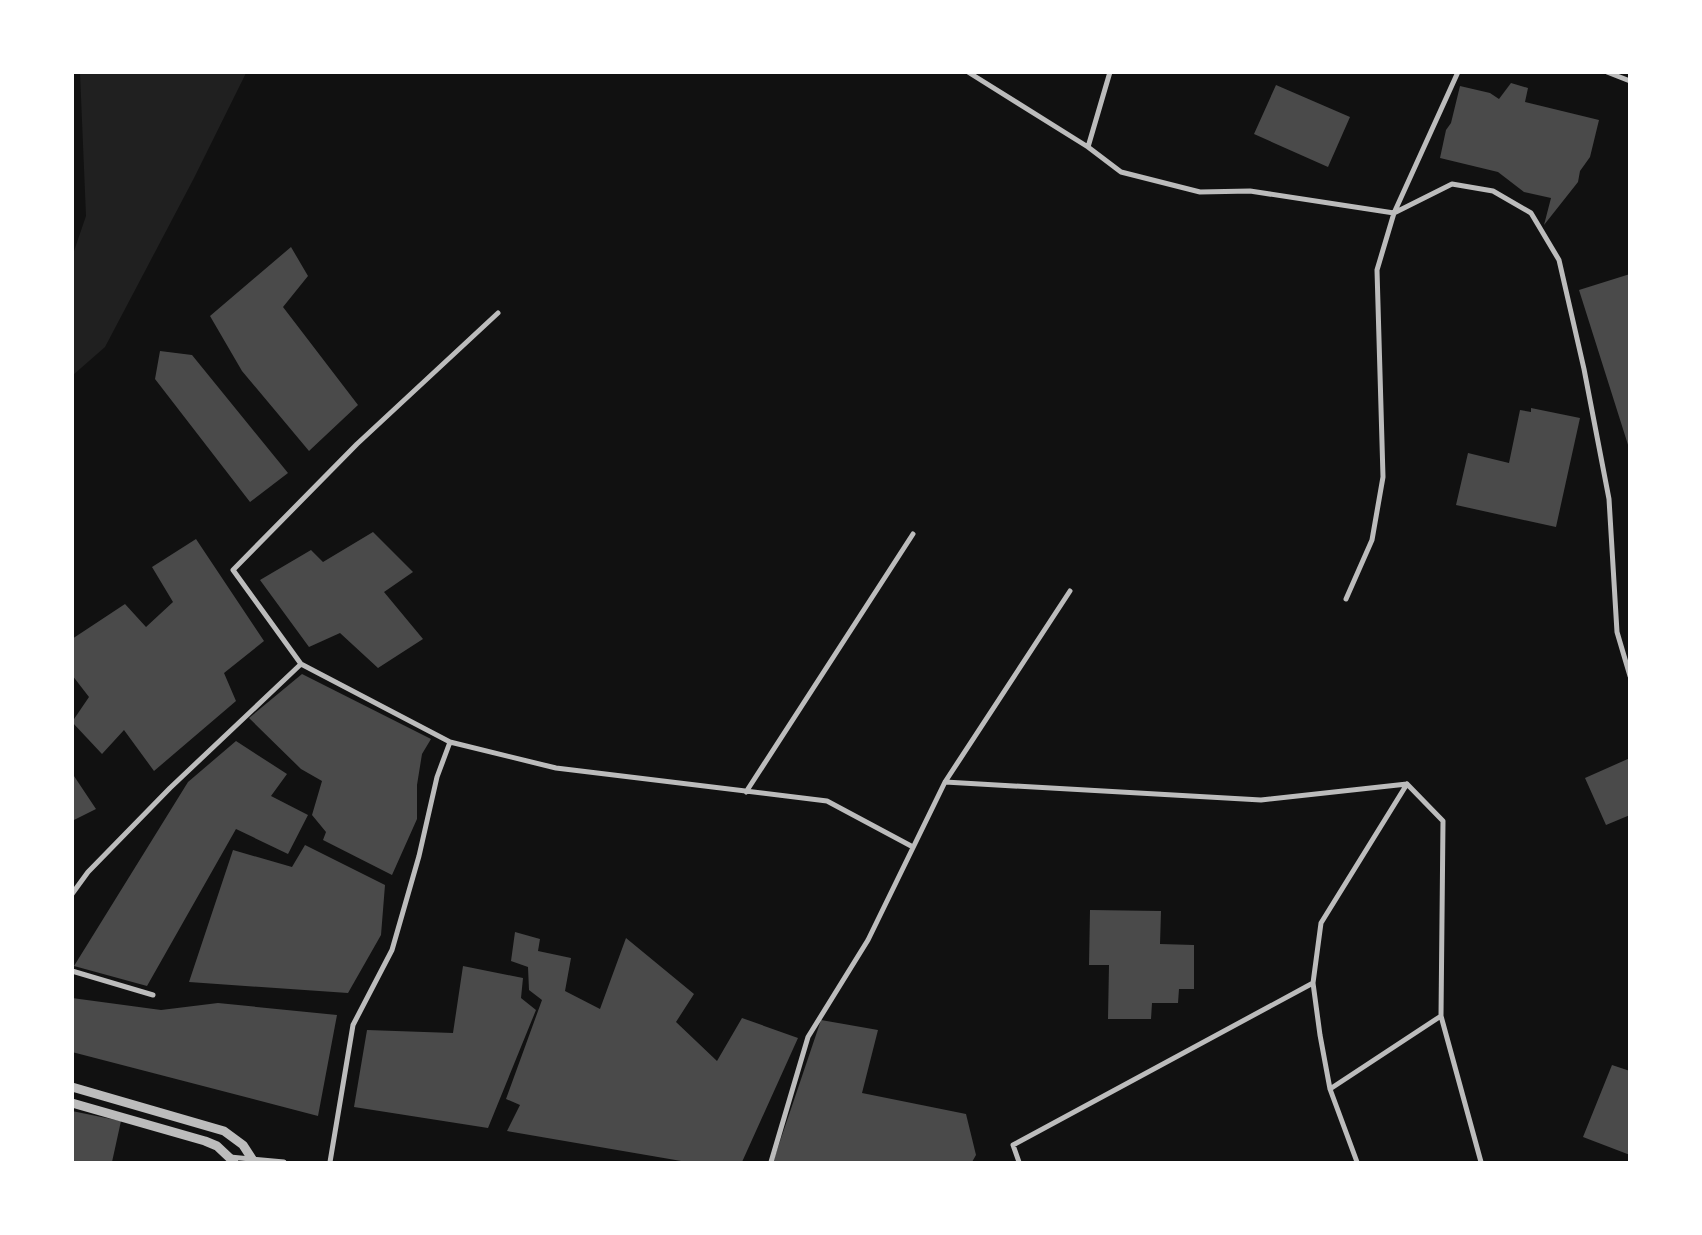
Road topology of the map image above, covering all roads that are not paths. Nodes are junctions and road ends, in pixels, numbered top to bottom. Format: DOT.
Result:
graph roads {
  1 [pos="968,72"];
  2 [pos="1110,72"];
  3 [pos="1458,72"];
  4 [pos="1608,72"];
  5 [pos="1630,81"];
  6 [pos="1088,147"];
  7 [pos="1394,212"];
  8 [pos="498,313"];
  9 [pos="913,534"];
  10 [pos="1070,591"];
  11 [pos="1346,599"];
  12 [pos="301,664"];
  13 [pos="1630,676"];
  14 [pos="450,742"];
  15 [pos="945,782"];
  16 [pos="1407,784"];
  17 [pos="746,792"];
  18 [pos="913,847"];
  19 [pos="72,894"];
  20 [pos="72,971"];
  21 [pos="1313,983"];
  22 [pos="154,995"];
  23 [pos="1441,1016"];
  24 [pos="72,1088"];
  25 [pos="1330,1089"];
  26 [pos="72,1103"];
  27 [pos="232,1160"];
  28 [pos="253,1161"];
  29 [pos="284,1162"];
  30 [pos="330,1162"];
  31 [pos="771,1162"];
  32 [pos="1019,1162"];
  33 [pos="1357,1162"];
  34 [pos="1481,1162"];
  1 -- 6 [label="street"];
  2 -- 6 [label="street"];
  3 -- 7 [label="street"];
  4 -- 5 [label="street"];
  6 -- 7 [label="street"];
  7 -- 11 [label="street"];
  7 -- 13 [label="street"];
  8 -- 12 [label="street"];
  9 -- 17 [label="street"];
  10 -- 15 [label="street"];
  12 -- 14 [label="street"];
  12 -- 19 [label="street"];
  14 -- 17 [label="street"];
  14 -- 30 [label="street"];
  15 -- 16 [label="street"];
  15 -- 18 [label="street"];
  16 -- 21 [label="street"];
  16 -- 23 [label="street"];
  17 -- 18 [label="street"];
  18 -- 31 [label="street"];
  20 -- 22 [label="street"];
  21 -- 25 [label="street"];
  21 -- 32 [label="street"];
  23 -- 25 [label="street"];
  23 -- 34 [label="street"];
  24 -- 28 [label="street"];
  25 -- 33 [label="street"];
  26 -- 27 [label="street"];
  27 -- 28 [label="street"];
  28 -- 29 [label="street"];
}
